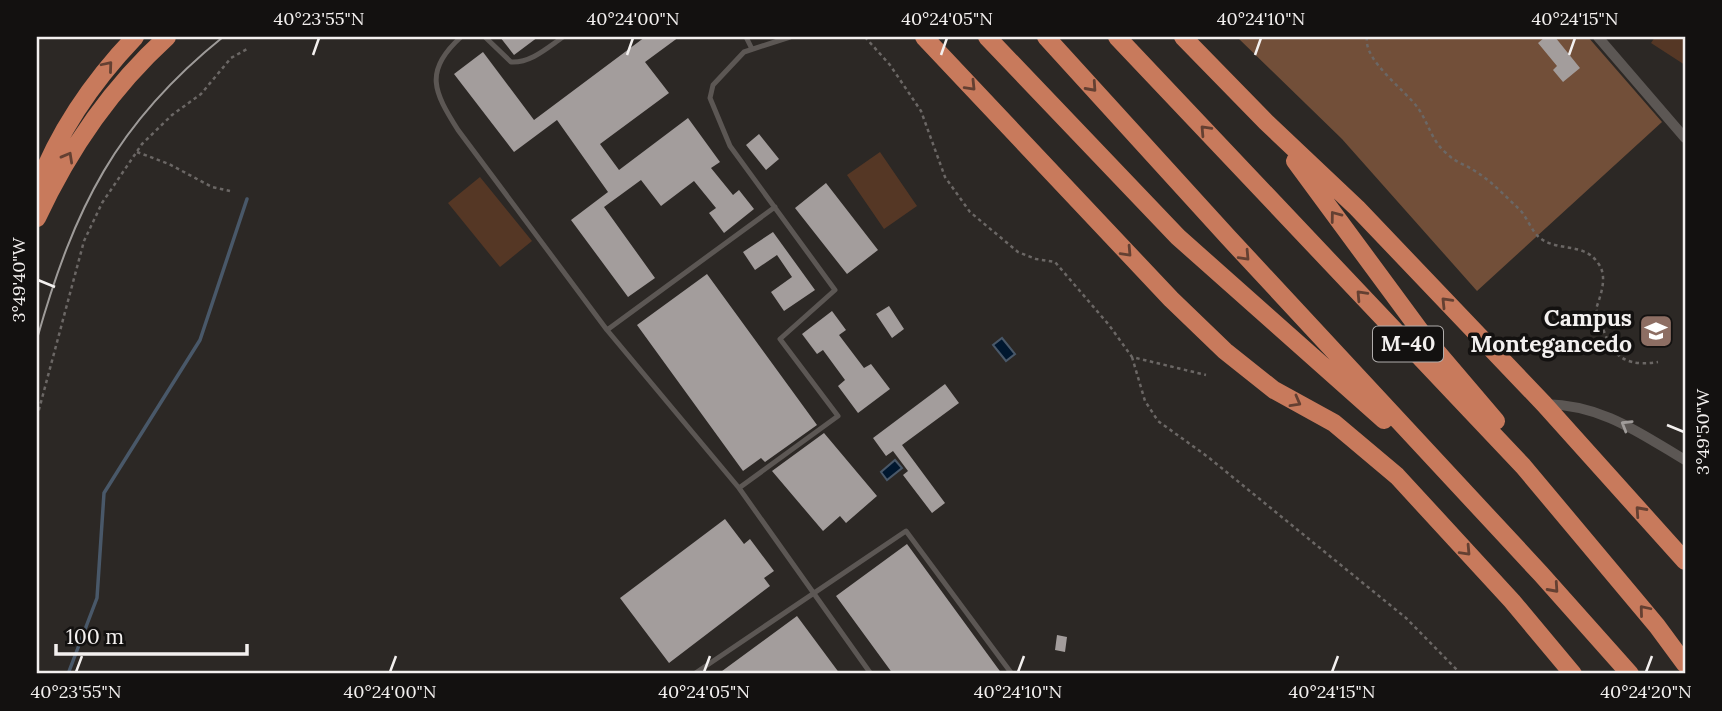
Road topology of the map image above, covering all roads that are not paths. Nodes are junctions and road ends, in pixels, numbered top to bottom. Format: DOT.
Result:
graph roads {
  1 [pos="135,37"];
  2 [pos="167,37"];
  3 [pos="461,37"];
  4 [pos="485,37"];
  5 [pos="563,37"];
  6 [pos="746,37"];
  7 [pos="790,37"];
  8 [pos="924,37"];
  9 [pos="987,37"];
  10 [pos="1046,37"];
  11 [pos="1116,37"];
  12 [pos="1183,37"];
  13 [pos="1598,37"];
  14 [pos="752,49"];
  15 [pos="1266,122"];
  16 [pos="1685,138"];
  17 [pos="37,188"];
  18 [pos="775,207"];
  19 [pos="37,218"];
  20 [pos="607,330"];
  21 [pos="1544,404"];
  22 [pos="1685,460"];
  23 [pos="1523,466"];
  24 [pos="739,488"];
  25 [pos="1474,502"];
  26 [pos="1685,561"];
  27 [pos="814,593"];
  28 [pos="1685,664"];
  29 [pos="694,674"];
  30 [pos="871,674"];
  31 [pos="1012,674"];
  32 [pos="1573,674"];
  33 [pos="1630,674"];
  17 -- 1 [label="highway, one-way"];
  19 -- 2 [label="highway, one-way"];
  3 -- 20 [label="lane"];
  4 -- 5 [label="lane"];
  6 -- 14 [label="lane"];
  7 -- 14 [label="lane"];
  8 -- 32 [label="highway, one-way"];
  9 -- 25 [label="highway"];
  10 -- 25 [label="highway, M-40, one-way"];
  23 -- 11 [label="highway, M-40, one-way"];
  12 -- 15 [label="highway"];
  13 -- 16 [label="street"];
  14 -- 18 [label="lane"];
  21 -- 15 [label="highway, one-way"];
  23 -- 15 [label="highway, one-way"];
  18 -- 20 [label="lane"];
  18 -- 24 [label="lane"];
  20 -- 24 [label="lane"];
  22 -- 21 [label="street, one-way"];
  26 -- 21 [label="highway, one-way"];
  28 -- 23 [label="highway, M-40, one-way"];
  24 -- 27 [label="lane"];
  25 -- 33 [label="highway, M-40, one-way"];
  27 -- 29 [label="lane"];
  27 -- 30 [label="lane"];
  27 -- 31 [label="lane"];
}
